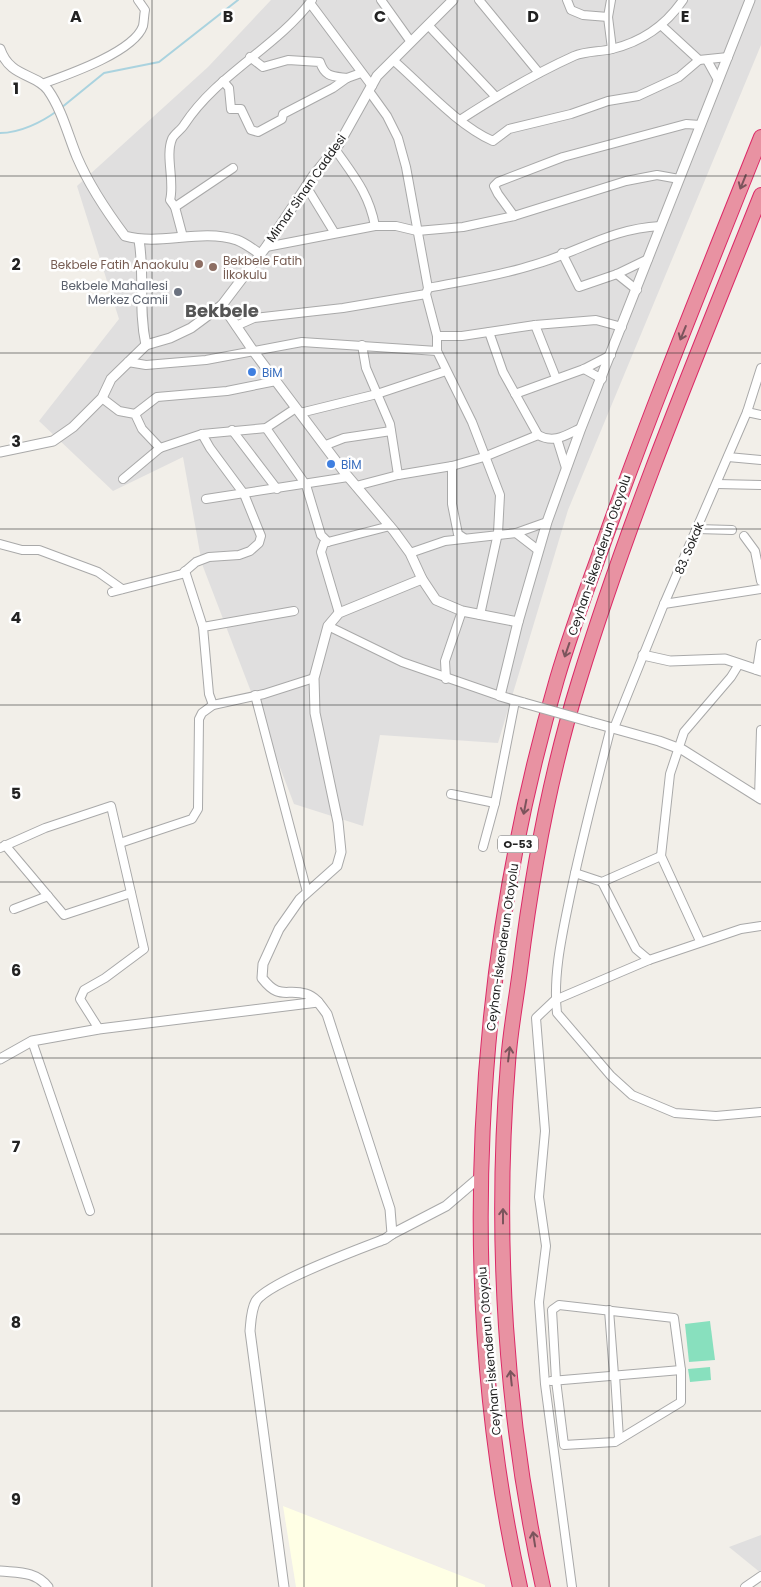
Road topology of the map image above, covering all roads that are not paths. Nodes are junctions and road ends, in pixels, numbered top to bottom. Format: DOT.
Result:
graph roads {
  1 [pos="138,0"];
  2 [pos="382,0"];
  3 [pos="453,0"];
  4 [pos="479,0"];
  5 [pos="567,0"];
  6 [pos="611,0"];
  7 [pos="683,0"];
  8 [pos="750,0"];
  9 [pos="311,1"];
  10 [pos="608,17"];
  11 [pos="428,25"];
  12 [pos="662,26"];
  13 [pos="410,42"];
  14 [pos="0,48"];
  15 [pos="612,49"];
  16 [pos="250,57"];
  17 [pos="728,57"];
  18 [pos="393,60"];
  19 [pos="703,60"];
  20 [pos="360,73"];
  21 [pos="539,73"];
  22 [pos="347,78"];
  23 [pos="718,80"];
  24 [pos="223,81"];
  25 [pos="45,87"];
  26 [pos="370,88"];
  27 [pos="496,97"];
  28 [pos="460,120"];
  29 [pos="700,125"];
  30 [pos="761,137"];
  31 [pos="335,149"];
  32 [pos="233,168"];
  33 [pos="679,178"];
  34 [pos="306,186"];
  35 [pos="761,194"];
  36 [pos="175,207"];
  37 [pos="514,216"];
  38 [pos="375,226"];
  39 [pos="660,226"];
  40 [pos="416,231"];
  41 [pos="334,232"];
  42 [pos="183,237"];
  43 [pos="139,240"];
  44 [pos="263,250"];
  45 [pos="562,254"];
  46 [pos="648,259"];
  47 [pos="617,274"];
  48 [pos="637,290"];
  49 [pos="427,291"];
  50 [pos="222,305"];
  51 [pos="536,325"];
  52 [pos="236,326"];
  53 [pos="622,326"];
  54 [pos="489,332"];
  55 [pos="437,336"];
  56 [pos="146,345"];
  57 [pos="362,346"];
  58 [pos="438,351"];
  59 [pos="254,352"];
  60 [pos="611,355"];
  61 [pos="128,362"];
  62 [pos="761,368"];
  63 [pos="584,369"];
  64 [pos="446,371"];
  65 [pos="556,378"];
  66 [pos="602,380"];
  67 [pos="276,381"];
  68 [pos="377,394"];
  69 [pos="515,394"];
  70 [pos="102,398"];
  71 [pos="298,410"];
  72 [pos="747,412"];
  73 [pos="135,414"];
  74 [pos="761,415"];
  75 [pos="266,428"];
  76 [pos="581,428"];
  77 [pos="232,430"];
  78 [pos="391,431"];
  79 [pos="202,434"];
  80 [pos="538,435"];
  81 [pos="558,439"];
  82 [pos="326,445"];
  83 [pos="160,448"];
  84 [pos="0,452"];
  85 [pos="484,457"];
  86 [pos="728,457"];
  87 [pos="761,460"];
  88 [pos="452,466"];
  89 [pos="566,468"];
  90 [pos="398,475"];
  91 [pos="348,477"];
  92 [pos="124,479"];
  93 [pos="717,484"];
  94 [pos="306,485"];
  95 [pos="761,485"];
  96 [pos="356,486"];
  97 [pos="277,489"];
  98 [pos="244,494"];
  99 [pos="206,499"];
  100 [pos="547,522"];
  101 [pos="390,526"];
  102 [pos="698,529"];
  103 [pos="732,530"];
  104 [pos="498,533"];
  105 [pos="516,533"];
  106 [pos="744,536"];
  107 [pos="464,538"];
  108 [pos="328,542"];
  109 [pos="0,544"];
  110 [pos="538,550"];
  111 [pos="410,553"];
  112 [pos="185,571"];
  113 [pos="422,579"];
  114 [pos="761,580"];
  115 [pos="122,589"];
  116 [pos="761,589"];
  117 [pos="112,592"];
  118 [pos="664,604"];
  119 [pos="294,611"];
  120 [pos="462,611"];
  121 [pos="339,613"];
  122 [pos="480,615"];
  123 [pos="518,622"];
  124 [pos="328,626"];
  125 [pos="203,627"];
  126 [pos="761,644"];
  127 [pos="644,655"];
  128 [pos="738,664"];
  129 [pos="759,670"];
  130 [pos="314,678"];
  131 [pos="446,679"];
  132 [pos="255,696"];
  133 [pos="500,696"];
  134 [pos="520,702"];
  135 [pos="213,704"];
  136 [pos="613,727"];
  137 [pos="761,730"];
  138 [pos="678,749"];
  139 [pos="451,794"];
  140 [pos="760,798"];
  141 [pos="495,803"];
  142 [pos="120,843"];
  143 [pos="3,847"];
  144 [pos="482,847"];
  145 [pos="660,856"];
  146 [pos="575,873"];
  147 [pos="602,882"];
  148 [pos="131,892"];
  149 [pos="307,892"];
  150 [pos="48,896"];
  151 [pos="14,909"];
  152 [pos="761,926"];
  153 [pos="700,941"];
  154 [pos="649,960"];
  155 [pos="556,1000"];
  156 [pos="318,1002"];
  157 [pos="99,1029"];
  158 [pos="32,1041"];
  159 [pos="0,1058"];
  160 [pos="761,1112"];
  161 [pos="481,1176"];
  162 [pos="90,1211"];
  163 [pos="392,1234"];
  164 [pos="609,1310"];
  165 [pos="681,1370"];
  166 [pos="614,1375"];
  167 [pos="556,1380"];
  168 [pos="544,1382"];
  169 [pos="619,1439"];
  170 [pos="0,1571"];
  171 [pos="761,1576"];
  172 [pos="48,1587"];
  173 [pos="284,1587"];
  174 [pos="520,1587"];
  175 [pos="543,1587"];
  176 [pos="572,1587"];
  177 [pos="745,1587"];
  1 -- 25 [label="street"];
  2 -- 13 [label="street"];
  3 -- 11 [label="street, Mimar Sinan Caddesi"];
  4 -- 21 [label="street"];
  5 -- 10 [label="street"];
  6 -- 10 [label="street"];
  7 -- 12 [label="street"];
  8 -- 17 [label="street"];
  9 -- 16 [label="street"];
  9 -- 20 [label="street"];
  10 -- 15 [label="street"];
  11 -- 13 [label="street, Mimar Sinan Caddesi"];
  11 -- 27 [label="street"];
  12 -- 15 [label="street"];
  12 -- 19 [label="street"];
  13 -- 18 [label="street, Mimar Sinan Caddesi"];
  14 -- 25 [label="street"];
  15 -- 21 [label="street"];
  16 -- 22 [label="street"];
  16 -- 24 [label="street"];
  17 -- 19 [label="street"];
  17 -- 23 [label="street"];
  18 -- 26 [label="street, Mimar Sinan Caddesi"];
  18 -- 28 [label="street"];
  19 -- 23 [label="street"];
  19 -- 28 [label="street"];
  20 -- 22 [label="street"];
  20 -- 26 [label="street"];
  21 -- 27 [label="street"];
  22 -- 24 [label="street"];
  23 -- 29 [label="street"];
  24 -- 36 [label="street"];
  25 -- 43 [label="street"];
  26 -- 31 [label="street, Mimar Sinan Caddesi"];
  26 -- 40 [label="street"];
  27 -- 28 [label="street"];
  29 -- 33 [label="street"];
  29 -- 37 [label="street"];
  30 -- 161 [label="highway, Ceyhan-İskenderun Otoyolu / O-53, one-way"];
  31 -- 34 [label="street, Mimar Sinan Caddesi"];
  31 -- 38 [label="street"];
  32 -- 36 [label="street"];
  33 -- 37 [label="street"];
  33 -- 39 [label="street"];
  34 -- 41 [label="street"];
  34 -- 44 [label="street, Mimar Sinan Caddesi"];
  175 -- 35 [label="highway, Ceyhan-İskenderun Otoyolu / O-53, one-way"];
  36 -- 42 [label="street"];
  37 -- 40 [label="street"];
  38 -- 40 [label="street"];
  38 -- 41 [label="street"];
  39 -- 45 [label="street"];
  39 -- 46 [label="street"];
  40 -- 49 [label="street"];
  41 -- 44 [label="street"];
  42 -- 43 [label="street"];
  42 -- 44 [label="street"];
  43 -- 56 [label="street"];
  44 -- 50 [label="street, Mimar Sinan Caddesi"];
  45 -- 47 [label="street"];
  45 -- 49 [label="street"];
  46 -- 47 [label="street"];
  46 -- 48 [label="street"];
  47 -- 48 [label="street"];
  48 -- 53 [label="street"];
  49 -- 52 [label="street"];
  49 -- 55 [label="street"];
  50 -- 52 [label="street"];
  50 -- 56 [label="street, Mimar Sinan Caddesi"];
  51 -- 53 [label="street"];
  51 -- 54 [label="street"];
  51 -- 65 [label="street"];
  52 -- 59 [label="street"];
  53 -- 60 [label="street"];
  54 -- 55 [label="street"];
  54 -- 69 [label="street"];
  55 -- 58 [label="street"];
  56 -- 61 [label="street, Mimar Sinan Caddesi"];
  57 -- 58 [label="street"];
  57 -- 59 [label="street"];
  57 -- 68 [label="street"];
  58 -- 64 [label="street"];
  59 -- 61 [label="street"];
  59 -- 67 [label="street"];
  60 -- 63 [label="street"];
  60 -- 66 [label="street"];
  61 -- 70 [label="street, Mimar Sinan Caddesi"];
  62 -- 72 [label="street, 83. Sokak"];
  63 -- 65 [label="street"];
  63 -- 66 [label="street"];
  64 -- 68 [label="street"];
  64 -- 85 [label="street"];
  65 -- 69 [label="street"];
  66 -- 76 [label="street"];
  67 -- 71 [label="street"];
  67 -- 73 [label="street"];
  68 -- 71 [label="street"];
  68 -- 78 [label="street"];
  69 -- 80 [label="street"];
  70 -- 73 [label="street"];
  70 -- 84 [label="street, Mimar Sinan Caddesi"];
  71 -- 75 [label="street"];
  71 -- 82 [label="street"];
  72 -- 74 [label="street"];
  72 -- 86 [label="street, 83. Sokak"];
  73 -- 83 [label="street"];
  75 -- 77 [label="street"];
  75 -- 94 [label="street"];
  76 -- 81 [label="street"];
  76 -- 89 [label="street"];
  77 -- 79 [label="street"];
  77 -- 97 [label="street"];
  78 -- 82 [label="street"];
  78 -- 90 [label="street"];
  79 -- 83 [label="street"];
  79 -- 98 [label="street"];
  80 -- 81 [label="street"];
  80 -- 85 [label="street"];
  81 -- 89 [label="street"];
  82 -- 91 [label="street"];
  83 -- 92 [label="street"];
  85 -- 88 [label="street"];
  85 -- 104 [label="street"];
  86 -- 87 [label="street"];
  86 -- 93 [label="street, 83. Sokak"];
  88 -- 90 [label="street"];
  88 -- 107 [label="street"];
  89 -- 100 [label="street"];
  90 -- 96 [label="street"];
  91 -- 94 [label="street"];
  91 -- 96 [label="street"];
  93 -- 95 [label="street"];
  93 -- 102 [label="street, 83. Sokak"];
  94 -- 97 [label="street"];
  94 -- 108 [label="street"];
  96 -- 101 [label="street"];
  97 -- 98 [label="street"];
  98 -- 99 [label="street"];
  98 -- 112 [label="street"];
  100 -- 105 [label="street"];
  100 -- 110 [label="street"];
  101 -- 108 [label="street"];
  101 -- 111 [label="street"];
  102 -- 103 [label="street"];
  102 -- 118 [label="street, 83. Sokak"];
  104 -- 105 [label="street"];
  104 -- 107 [label="street"];
  104 -- 122 [label="street"];
  105 -- 110 [label="street"];
  106 -- 114 [label="street"];
  107 -- 111 [label="street"];
  108 -- 121 [label="street"];
  109 -- 115 [label="street"];
  110 -- 123 [label="street"];
  111 -- 113 [label="street"];
  112 -- 115 [label="street"];
  112 -- 125 [label="street"];
  113 -- 120 [label="street"];
  113 -- 121 [label="street"];
  115 -- 117 [label="street"];
  116 -- 118 [label="street"];
  118 -- 127 [label="street, 83. Sokak"];
  119 -- 125 [label="street"];
  120 -- 122 [label="street"];
  120 -- 131 [label="street"];
  121 -- 124 [label="street"];
  122 -- 123 [label="street"];
  123 -- 133 [label="street"];
  124 -- 130 [label="street"];
  124 -- 131 [label="street"];
  125 -- 135 [label="street"];
  126 -- 129 [label="street"];
  127 -- 128 [label="street"];
  127 -- 136 [label="street, 83. Sokak"];
  128 -- 129 [label="street"];
  128 -- 138 [label="street"];
  130 -- 132 [label="street"];
  130 -- 149 [label="street"];
  131 -- 133 [label="street"];
  132 -- 135 [label="street"];
  132 -- 149 [label="street"];
  133 -- 134 [label="street"];
  134 -- 136 [label="street, bridge"];
  134 -- 141 [label="street"];
  135 -- 142 [label="street"];
  136 -- 138 [label="street"];
  136 -- 146 [label="street, 83. Sokak"];
  137 -- 140 [label="street"];
  138 -- 140 [label="street"];
  138 -- 145 [label="street"];
  139 -- 141 [label="street"];
  141 -- 144 [label="street"];
  142 -- 143 [label="street"];
  142 -- 148 [label="street"];
  143 -- 150 [label="street"];
  145 -- 147 [label="street"];
  145 -- 153 [label="street"];
  146 -- 147 [label="street"];
  146 -- 155 [label="street, 83. Sokak"];
  147 -- 154 [label="street"];
  148 -- 150 [label="street"];
  148 -- 157 [label="street"];
  149 -- 156 [label="street"];
  150 -- 151 [label="street"];
  152 -- 153 [label="street"];
  153 -- 154 [label="street"];
  154 -- 155 [label="street"];
  155 -- 160 [label="street"];
  155 -- 168 [label="street"];
  156 -- 157 [label="street"];
  156 -- 163 [label="street"];
  157 -- 158 [label="street"];
  158 -- 159 [label="street"];
  158 -- 162 [label="street"];
  161 -- 163 [label="street"];
  161 -- 174 [label="highway, Ceyhan-İskenderun Otoyolu / O-53"];
  163 -- 173 [label="street"];
  164 -- 165 [label="street"];
  164 -- 166 [label="street"];
  164 -- 167 [label="street"];
  165 -- 166 [label="street"];
  165 -- 169 [label="street"];
  166 -- 167 [label="street"];
  166 -- 169 [label="street"];
  167 -- 168 [label="street"];
  167 -- 169 [label="street"];
  168 -- 176 [label="street"];
  170 -- 172 [label="street"];
  171 -- 177 [label="street"];
}
